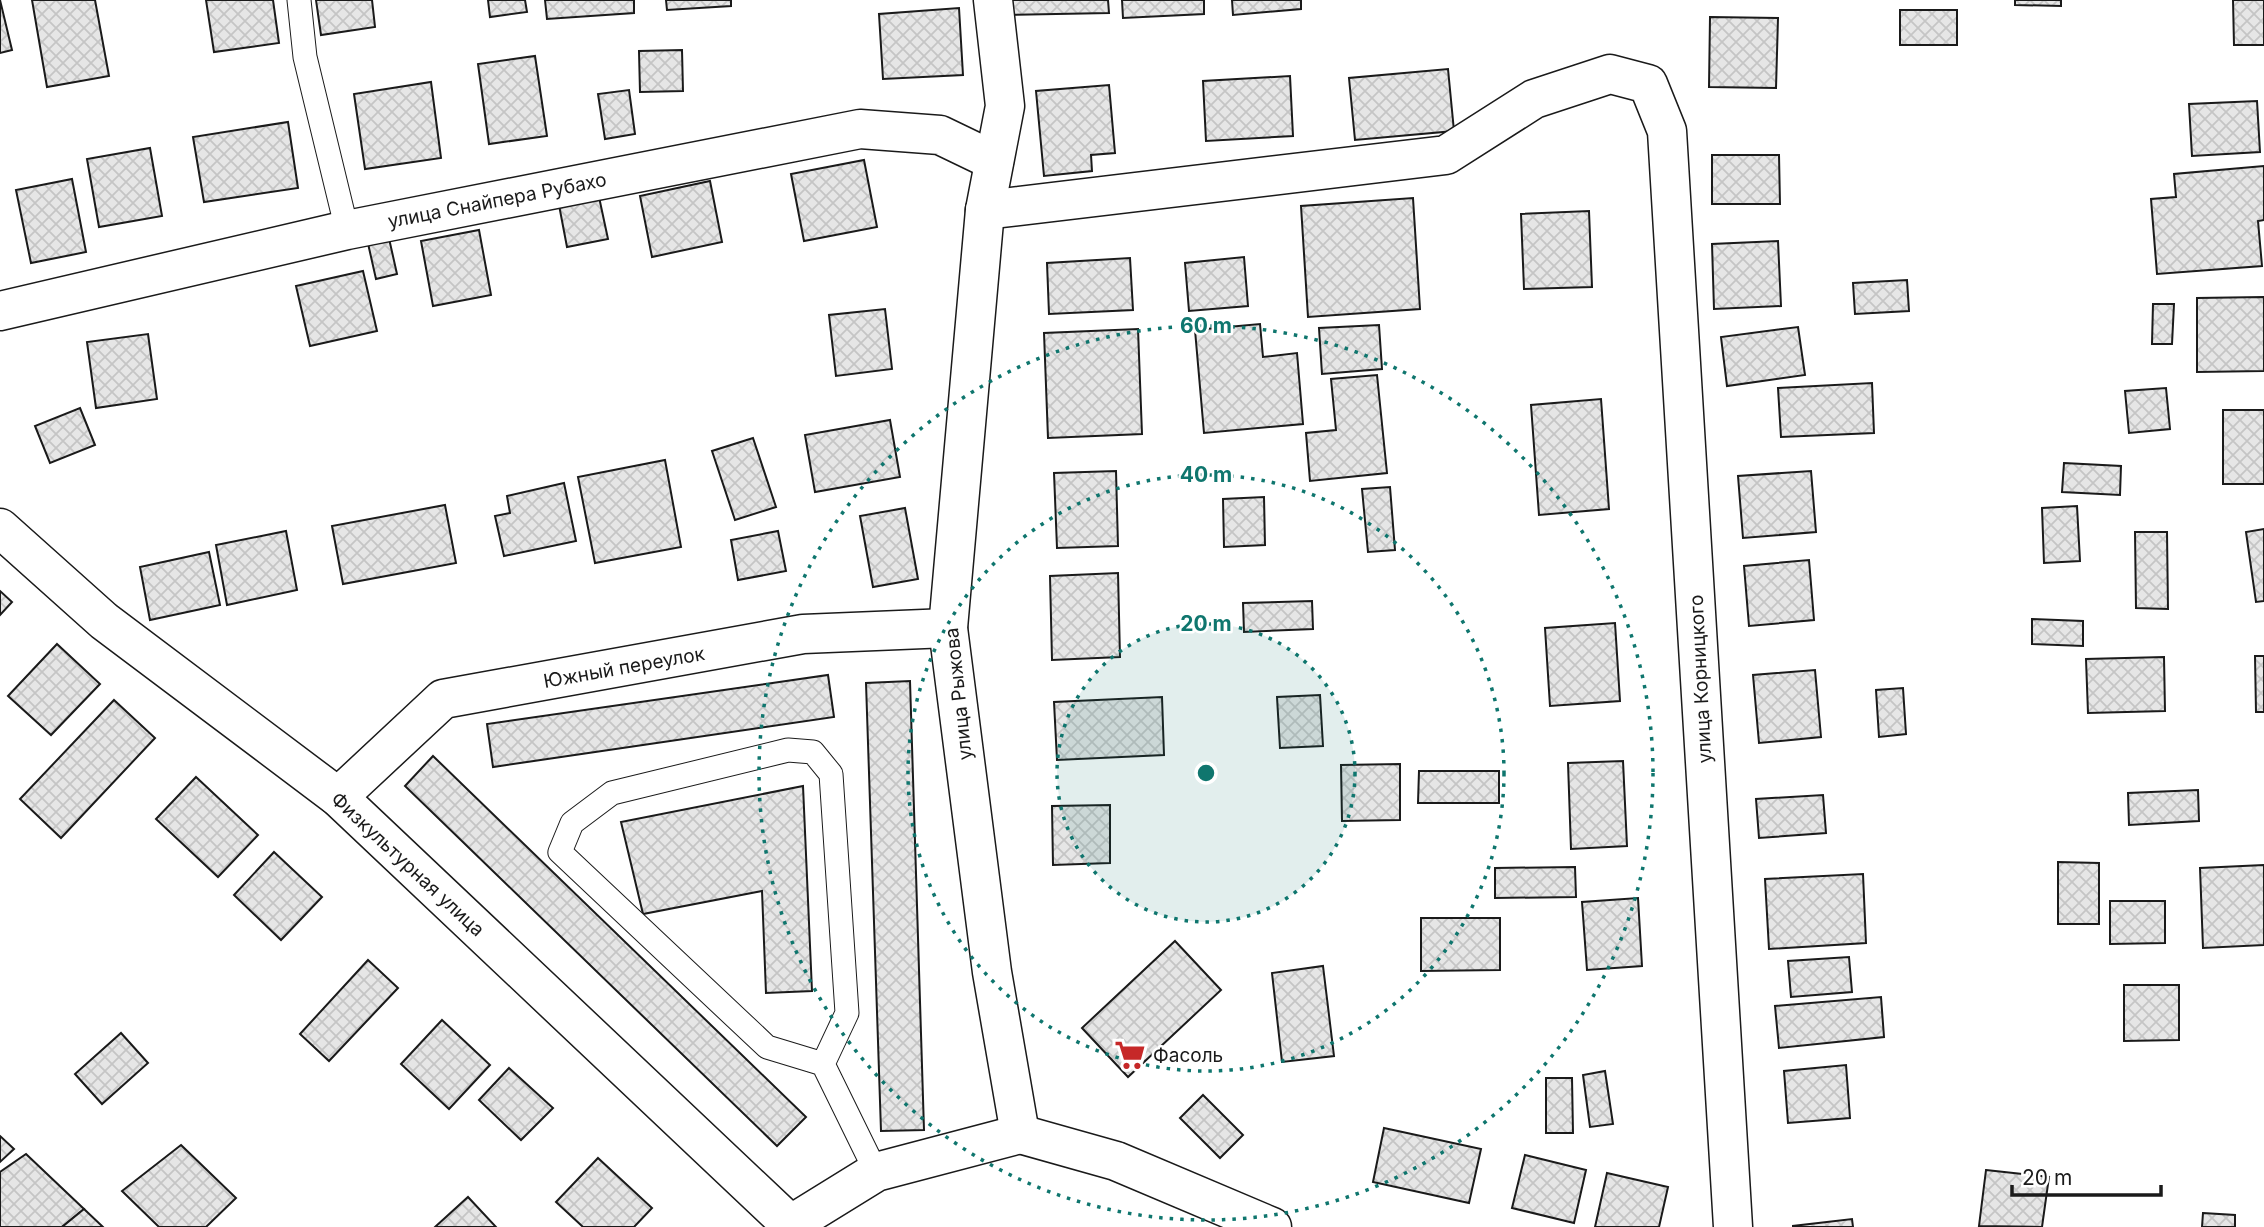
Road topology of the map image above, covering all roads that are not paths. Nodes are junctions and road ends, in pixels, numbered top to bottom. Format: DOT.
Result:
graph roads {
  1 [pos="299,0"];
  2 [pos="993,0"];
  3 [pos="994,161"];
  4 [pos="985,210"];
  5 [pos="347,230"];
  6 [pos="0,310"];
  7 [pos="0,528"];
  8 [pos="948,628"];
  9 [pos="338,796"];
  10 [pos="823,1064"];
  11 [pos="1020,1134"];
  12 [pos="876,1172"];
  13 [pos="790,1226"];
  14 [pos="1272,1227"];
  15 [pos="1733,1227"];
  1 -- 5 [label="lane"];
  2 -- 3 [label="street, улица Рыжова"];
  3 -- 4 [label="street, улица Рыжова"];
  3 -- 5 [label="street, улица Снайпера Рубахо"];
  4 -- 8 [label="street, улица Рыжова"];
  4 -- 15 [label="street, улица Корницкого"];
  5 -- 6 [label="street, улица Снайпера Рубахо"];
  7 -- 9 [label="street, Физкультурная улица"];
  8 -- 9 [label="street, Южный переулок"];
  8 -- 11 [label="street, улица Рыжова"];
  9 -- 13 [label="street, Физкультурная улица"];
  10 -- 10 [label="lane"];
  10 -- 12 [label="lane"];
  11 -- 12 [label="street"];
  11 -- 14 [label="street"];
  12 -- 13 [label="street"];
}
